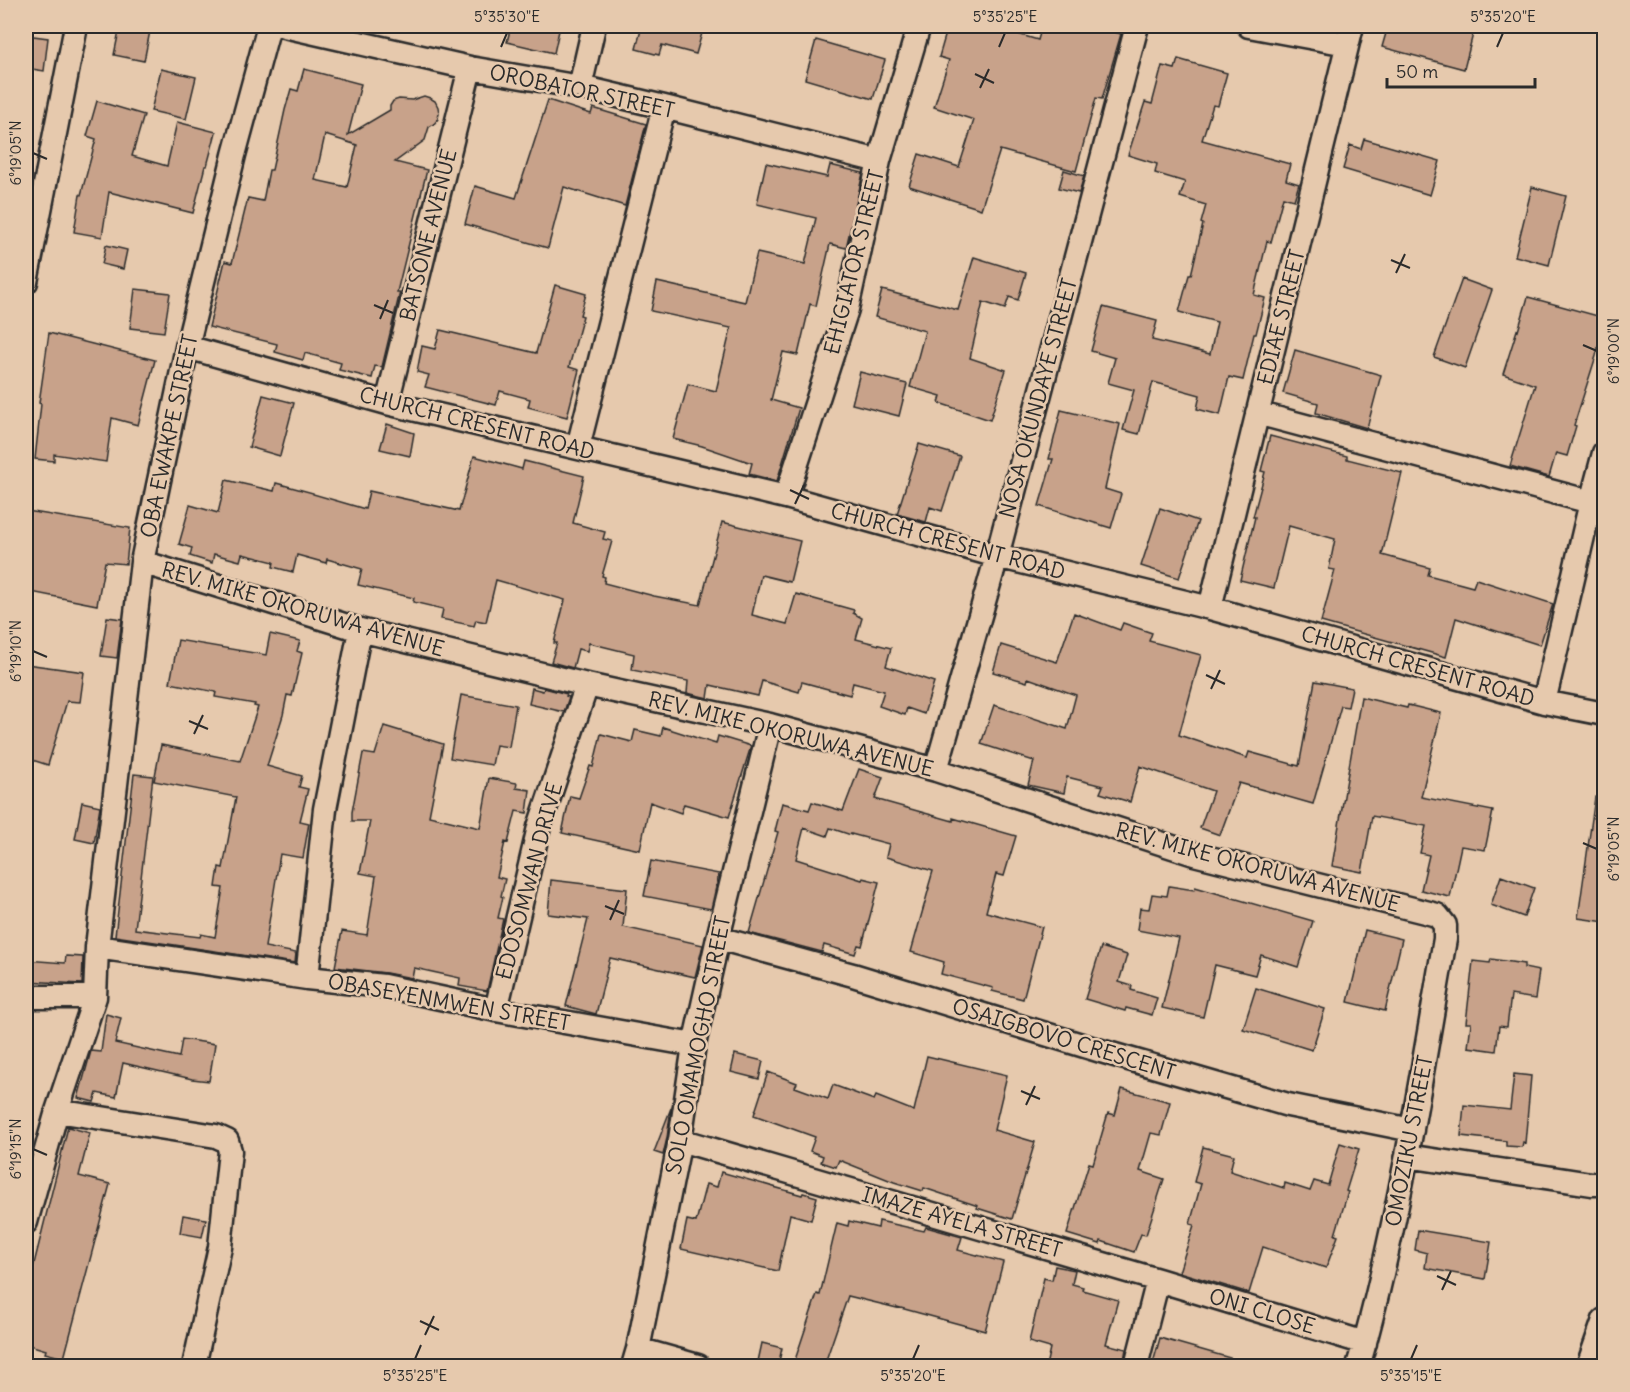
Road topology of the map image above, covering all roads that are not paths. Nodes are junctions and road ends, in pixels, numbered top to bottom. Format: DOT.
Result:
graph roads {
  1 [pos="76,26"];
  2 [pos="269,26"];
  3 [pos="284,26"];
  4 [pos="594,26"];
  5 [pos="920,26"];
  6 [pos="1137,26"];
  7 [pos="1249,26"];
  8 [pos="1349,35"];
  9 [pos="470,68"];
  10 [pos="580,87"];
  11 [pos="664,107"];
  12 [pos="879,160"];
  13 [pos="26,282"];
  14 [pos="186,347"];
  15 [pos="387,403"];
  16 [pos="1257,413"];
  17 [pos="578,447"];
  18 [pos="1605,453"];
  19 [pos="786,497"];
  20 [pos="1591,502"];
  21 [pos="997,556"];
  22 [pos="142,562"];
  23 [pos="1210,608"];
  24 [pos="360,630"];
  25 [pos="587,685"];
  26 [pos="1544,702"];
  27 [pos="1605,714"];
  28 [pos="770,725"];
  29 [pos="936,770"];
  30 [pos="1437,915"];
  31 [pos="718,938"];
  32 [pos="97,947"];
  33 [pos="307,978"];
  34 [pos="26,997"];
  35 [pos="95,997"];
  36 [pos="496,1010"];
  37 [pos="694,1046"];
  38 [pos="57,1111"];
  39 [pos="1412,1130"];
  40 [pos="680,1140"];
  41 [pos="1407,1156"];
  42 [pos="1605,1184"];
  43 [pos="26,1222"];
  44 [pos="1158,1280"];
  45 [pos="1605,1320"];
  46 [pos="1365,1343"];
  47 [pos="636,1358"];
  48 [pos="194,1366"];
  49 [pos="698,1366"];
  50 [pos="1136,1366"];
  51 [pos="1358,1366"];
  52 [pos="1587,1366"];
  1 -- 13 [label="street"];
  2 -- 14 [label="street, OBA EWAKPE STREET"];
  3 -- 9 [label="street, OROBATOR STREET"];
  4 -- 10 [label="street"];
  5 -- 12 [label="street, EHIGIATOR STREET"];
  6 -- 21 [label="street, NOSA OKUNDAYE STREET"];
  7 -- 8 [label="street"];
  8 -- 16 [label="street, EDIAE STREET"];
  9 -- 10 [label="street, OROBATOR STREET"];
  9 -- 15 [label="street, BATSONE AVENUE"];
  10 -- 11 [label="street, OROBATOR STREET"];
  11 -- 12 [label="street, OROBATOR STREET"];
  11 -- 17 [label="street"];
  12 -- 19 [label="street, EHIGIATOR STREET"];
  14 -- 15 [label="street, CHURCH CRESENT ROAD"];
  14 -- 22 [label="street, OBA EWAKPE STREET"];
  15 -- 17 [label="street, CHURCH CRESENT ROAD"];
  16 -- 20 [label="street"];
  16 -- 23 [label="street, EDIAE STREET"];
  17 -- 19 [label="street, CHURCH CRESENT ROAD"];
  18 -- 20 [label="street"];
  19 -- 21 [label="street, CHURCH CRESENT ROAD"];
  20 -- 26 [label="street"];
  21 -- 23 [label="street, CHURCH CRESENT ROAD"];
  21 -- 29 [label="street, NOSA OKUNDAYE STREET"];
  22 -- 24 [label="street, REV. MIKE OKORUWA AVENUE"];
  22 -- 32 [label="street, OBA EWAKPE STREET"];
  23 -- 26 [label="street, CHURCH CRESENT ROAD"];
  24 -- 25 [label="street, REV. MIKE OKORUWA AVENUE"];
  24 -- 33 [label="street"];
  25 -- 28 [label="street, REV. MIKE OKORUWA AVENUE"];
  25 -- 36 [label="street, EDOSOMWAN DRIVE"];
  26 -- 27 [label="street, CHURCH CRESENT ROAD"];
  28 -- 29 [label="street, REV. MIKE OKORUWA AVENUE"];
  28 -- 31 [label="street, SOLO OMAMOGHO STREET"];
  29 -- 30 [label="street, REV. MIKE OKORUWA AVENUE"];
  30 -- 39 [label="street, OMOZIKU STREET"];
  31 -- 37 [label="street, SOLO OMAMOGHO STREET"];
  31 -- 39 [label="street, OSAIGBOVO CRESCENT"];
  32 -- 33 [label="street, OBASEYENMWEN STREET"];
  32 -- 35 [label="street, OBA EWAKPE STREET"];
  33 -- 36 [label="street, OBASEYENMWEN STREET"];
  34 -- 35 [label="street"];
  35 -- 38 [label="street, OBA EWAKPE STREET"];
  36 -- 37 [label="street, OBASEYENMWEN STREET"];
  37 -- 40 [label="street, SOLO OMAMOGHO STREET"];
  38 -- 43 [label="street, OBA EWAKPE STREET"];
  38 -- 48 [label="street"];
  39 -- 41 [label="street, OMOZIKU STREET"];
  40 -- 44 [label="street, IMAZE AYELA STREET"];
  40 -- 47 [label="street, SOLO OMAMOGHO STREET"];
  41 -- 42 [label="street"];
  41 -- 46 [label="street, OMOZIKU STREET"];
  44 -- 46 [label="street, ONI CLOSE"];
  44 -- 50 [label="street"];
  45 -- 52 [label="street"];
  46 -- 51 [label="street, OMOZIKU STREET"];
  47 -- 49 [label="street"];
}
